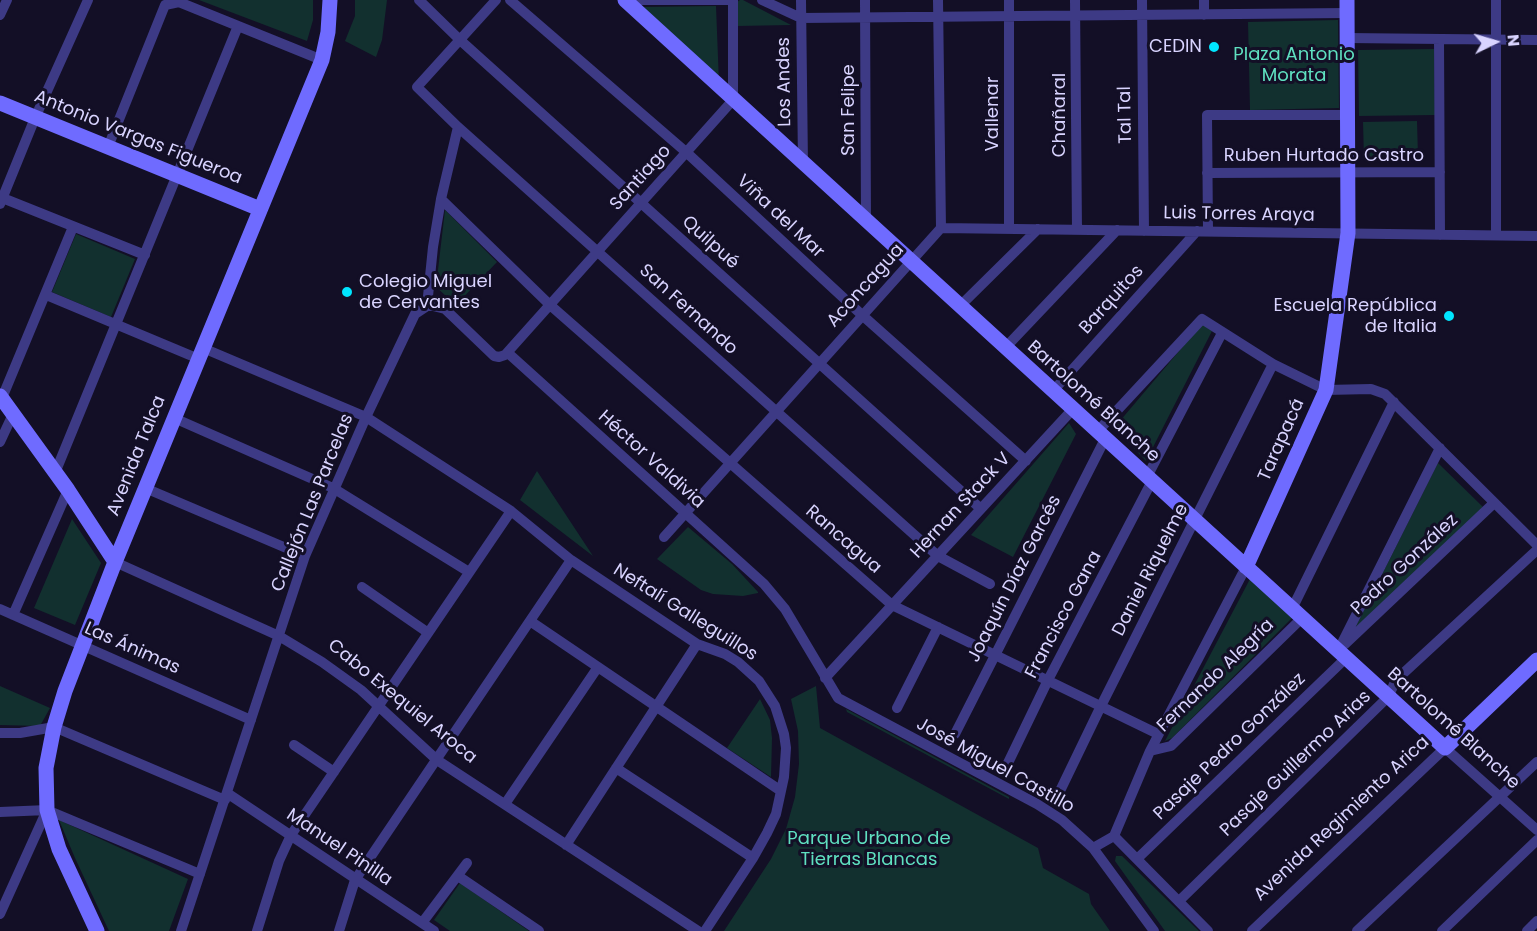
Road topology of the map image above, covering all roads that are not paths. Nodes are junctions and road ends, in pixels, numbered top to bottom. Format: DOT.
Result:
graph roads {
  1 [pos="7,0"];
  2 [pos="88,0"];
  3 [pos="330,0"];
  4 [pos="419,0"];
  5 [pos="496,0"];
  6 [pos="510,0"];
  7 [pos="625,0"];
  8 [pos="733,0"];
  9 [pos="762,0"];
  10 [pos="801,0"];
  11 [pos="865,0"];
  12 [pos="938,0"];
  13 [pos="1009,0"];
  14 [pos="1075,0"];
  15 [pos="1142,0"];
  16 [pos="1204,0"];
  17 [pos="1496,0"];
  18 [pos="1347,7"];
  19 [pos="0,15"];
  20 [pos="1142,15"];
  21 [pos="1204,15"];
  22 [pos="938,16"];
  23 [pos="1009,16"];
  24 [pos="1076,16"];
  25 [pos="801,18"];
  26 [pos="865,18"];
  27 [pos="238,26"];
  28 [pos="1347,38"];
  29 [pos="1439,39"];
  30 [pos="1496,39"];
  31 [pos="460,40"];
  32 [pos="1537,40"];
  33 [pos="322,60"];
  34 [pos="733,99"];
  35 [pos="0,103"];
  36 [pos="1348,115"];
  37 [pos="35,118"];
  38 [pos="458,127"];
  39 [pos="108,147"];
  40 [pos="686,152"];
  41 [pos="803,164"];
  42 [pos="1207,172"];
  43 [pos="1348,172"];
  44 [pos="1440,172"];
  45 [pos="177,175"];
  46 [pos="1,199"];
  47 [pos="441,199"];
  48 [pos="641,203"];
  49 [pos="261,209"];
  50 [pos="866,220"];
  51 [pos="73,227"];
  52 [pos="941,228"];
  53 [pos="1009,229"];
  54 [pos="1038,229"];
  55 [pos="1077,230"];
  56 [pos="1118,230"];
  57 [pos="1144,231"];
  58 [pos="1202,231"];
  59 [pos="1348,234"];
  60 [pos="1440,235"];
  61 [pos="1496,236"];
  62 [pos="1537,236"];
  63 [pos="598,251"];
  64 [pos="145,255"];
  65 [pos="910,261"];
  66 [pos="46,295"];
  67 [pos="427,306"];
  68 [pos="550,306"];
  69 [pos="960,306"];
  70 [pos="862,315"];
  71 [pos="116,324"];
  72 [pos="1222,333"];
  73 [pos="1005,348"];
  74 [pos="508,352"];
  75 [pos="201,354"];
  76 [pos="820,363"];
  77 [pos="1273,364"];
  78 [pos="1326,390"];
  79 [pos="1053,391"];
  80 [pos="1,397"];
  81 [pos="1394,402"];
  82 [pos="1073,410"];
  83 [pos="776,412"];
  84 [pos="13,414"];
  85 [pos="366,417"];
  86 [pos="174,418"];
  87 [pos="1101,435"];
  88 [pos="0,442"];
  89 [pos="1440,448"];
  90 [pos="1026,461"];
  91 [pos="731,463"];
  92 [pos="56,473"];
  93 [pos="1149,479"];
  94 [pos="145,488"];
  95 [pos="333,488"];
  96 [pos="68,490"];
  97 [pos="1494,503"];
  98 [pos="981,509"];
  99 [pos="511,511"];
  100 [pos="685,514"];
  101 [pos="1195,520"];
  102 [pos="664,537"];
  103 [pos="1537,548"];
  104 [pos="305,556"];
  105 [pos="938,556"];
  106 [pos="571,560"];
  107 [pos="115,562"];
  108 [pos="1246,567"];
  109 [pos="469,572"];
  110 [pos="990,584"];
  111 [pos="362,587"];
  112 [pos="892,605"];
  113 [pos="0,609"];
  114 [pos="1297,613"];
  115 [pos="13,615"];
  116 [pos="530,621"];
  117 [pos="938,627"];
  118 [pos="428,632"];
  119 [pos="279,636"];
  120 [pos="697,644"];
  121 [pos="82,645"];
  122 [pos="994,654"];
  123 [pos="1342,654"];
  124 [pos="1537,660"];
  125 [pos="598,667"];
  126 [pos="825,678"];
  127 [pos="1048,680"];
  128 [pos="1388,697"];
  129 [pos="378,705"];
  130 [pos="1101,706"];
  131 [pos="656,707"];
  132 [pos="897,708"];
  133 [pos="251,720"];
  134 [pos="54,727"];
  135 [pos="0,733"];
  136 [pos="955,734"];
  137 [pos="1158,734"];
  138 [pos="294,745"];
  139 [pos="1445,748"];
  140 [pos="1150,751"];
  141 [pos="436,760"];
  142 [pos="1537,762"];
  143 [pos="1007,765"];
  144 [pos="616,768"];
  145 [pos="334,772"];
  146 [pos="781,791"];
  147 [pos="1059,793"];
  148 [pos="226,796"];
  149 [pos="1500,798"];
  150 [pos="505,804"];
  151 [pos="46,810"];
  152 [pos="0,812"];
  153 [pos="1537,830"];
  154 [pos="291,835"];
  155 [pos="1114,836"];
  156 [pos="1537,840"];
  157 [pos="566,845"];
  158 [pos="1093,848"];
  159 [pos="753,858"];
  160 [pos="1137,859"];
  161 [pos="467,863"];
  162 [pos="200,874"];
  163 [pos="458,876"];
  164 [pos="355,880"];
  165 [pos="1179,901"];
  166 [pos="0,914"];
  167 [pos="1537,921"];
  168 [pos="422,924"];
  169 [pos="97,931"];
  170 [pos="181,931"];
  171 [pos="257,931"];
  172 [pos="339,931"];
  173 [pos="434,931"];
  174 [pos="538,931"];
  175 [pos="698,931"];
  176 [pos="705,931"];
  177 [pos="1154,931"];
  178 [pos="1209,931"];
  179 [pos="1251,931"];
  180 [pos="1357,931"];
  181 [pos="1443,931"];
  182 [pos="1527,931"];
  1 -- 19 [label="street"];
  2 -- 37 [label="street"];
  3 -- 33 [label="street, Avenida Talca"];
  4 -- 31 [label="street, Quilpué"];
  5 -- 31 [label="street"];
  6 -- 40 [label="street, Viña del Mar"];
  7 -- 8 [label="street"];
  7 -- 34 [label="street, Bartolomé Blanche"];
  8 -- 34 [label="street"];
  9 -- 25 [label="street"];
  10 -- 25 [label="street, Los Andes"];
  11 -- 26 [label="street, San Felipe"];
  12 -- 22 [label="street"];
  13 -- 23 [label="street, Vallenar"];
  14 -- 24 [label="street, Chañaral"];
  15 -- 20 [label="street, Tal Tal"];
  16 -- 21 [label="street"];
  17 -- 30 [label="street"];
  18 -- 21 [label="street"];
  18 -- 28 [label="street, Tarapacá"];
  20 -- 21 [label="street"];
  20 -- 24 [label="street"];
  20 -- 57 [label="street, Tal Tal"];
  22 -- 23 [label="street"];
  22 -- 26 [label="street"];
  22 -- 52 [label="street"];
  23 -- 24 [label="street"];
  23 -- 53 [label="street, Vallenar"];
  24 -- 55 [label="street, Chañaral"];
  25 -- 26 [label="street"];
  25 -- 41 [label="street, Los Andes"];
  26 -- 50 [label="street, San Felipe"];
  27 -- 33 [label="street"];
  27 -- 39 [label="street"];
  27 -- 45 [label="street"];
  28 -- 29 [label="street"];
  28 -- 36 [label="street, Tarapacá"];
  29 -- 30 [label="street"];
  29 -- 44 [label="street"];
  30 -- 32 [label="street"];
  30 -- 61 [label="street"];
  31 -- 38 [label="street, San Fernando"];
  31 -- 48 [label="street, Quilpué"];
  33 -- 49 [label="street, Avenida Talca"];
  34 -- 40 [label="street, Santiago"];
  34 -- 41 [label="street, Bartolomé Blanche"];
  35 -- 37 [label="street, Antonio Vargas Figueroa"];
  36 -- 42 [label="street"];
  36 -- 43 [label="street, Tarapacá"];
  37 -- 39 [label="street, Antonio Vargas Figueroa"];
  37 -- 46 [label="street"];
  38 -- 47 [label="street"];
  38 -- 63 [label="street, San Fernando"];
  39 -- 45 [label="street, Antonio Vargas Figueroa"];
  40 -- 48 [label="street, Santiago"];
  40 -- 70 [label="street, Viña del Mar"];
  41 -- 50 [label="street, Bartolomé Blanche"];
  42 -- 43 [label="street, Ruben Hurtado Castro"];
  42 -- 58 [label="street"];
  43 -- 44 [label="street, Ruben Hurtado Castro"];
  43 -- 59 [label="street, Tarapacá"];
  44 -- 60 [label="street"];
  45 -- 49 [label="street, Antonio Vargas Figueroa"];
  45 -- 64 [label="street"];
  46 -- 51 [label="street"];
  47 -- 67 [label="street"];
  47 -- 68 [label="street, Rancagua"];
  48 -- 63 [label="street, Santiago"];
  48 -- 76 [label="street, Quilpué"];
  49 -- 75 [label="street, Avenida Talca"];
  50 -- 65 [label="street, Bartolomé Blanche"];
  51 -- 64 [label="street"];
  51 -- 66 [label="street"];
  52 -- 53 [label="street, Luis Torres Araya"];
  52 -- 65 [label="street, Aconcagua"];
  53 -- 54 [label="street, Luis Torres Araya"];
  54 -- 55 [label="street, Luis Torres Araya"];
  54 -- 69 [label="street"];
  55 -- 56 [label="street, Luis Torres Araya"];
  56 -- 57 [label="street, Luis Torres Araya"];
  56 -- 73 [label="street"];
  57 -- 58 [label="street, Luis Torres Araya"];
  58 -- 59 [label="street, Luis Torres Araya"];
  58 -- 79 [label="street, Barquitos"];
  59 -- 60 [label="street, Luis Torres Araya"];
  59 -- 78 [label="street, Tarapacá"];
  60 -- 61 [label="street, Luis Torres Araya"];
  61 -- 62 [label="street, Luis Torres Araya"];
  63 -- 68 [label="street, Santiago"];
  63 -- 83 [label="street, San Fernando"];
  64 -- 71 [label="street"];
  65 -- 69 [label="street, Bartolomé Blanche"];
  65 -- 70 [label="street, Aconcagua"];
  66 -- 71 [label="street, Neftalí Galleguillos"];
  66 -- 80 [label="street"];
  67 -- 74 [label="street, Héctor Valdivia"];
  67 -- 85 [label="street, Callejón Las Parcelas"];
  68 -- 74 [label="street, Santiago"];
  68 -- 91 [label="street, Rancagua"];
  69 -- 73 [label="street, Bartolomé Blanche"];
  70 -- 76 [label="street, Aconcagua"];
  70 -- 90 [label="street, Viña del Mar"];
  71 -- 75 [label="street, Neftalí Galleguillos"];
  71 -- 92 [label="street"];
  72 -- 77 [label="street"];
  72 -- 87 [label="street, Joaquín Díaz Garcés"];
  72 -- 93 [label="street, Francisco Gana"];
  73 -- 79 [label="street, Bartolomé Blanche"];
  74 -- 100 [label="street, Héctor Valdivia"];
  75 -- 85 [label="street, Neftalí Galleguillos"];
  75 -- 86 [label="street, Avenida Talca"];
  76 -- 83 [label="street, Aconcagua"];
  76 -- 98 [label="street, Quilpué"];
  77 -- 78 [label="street"];
  77 -- 101 [label="street, Daniel Riquelme"];
  78 -- 81 [label="street"];
  78 -- 108 [label="street, Tarapacá"];
  79 -- 82 [label="street, Bartolomé Blanche"];
  80 -- 84 [label="street"];
  81 -- 89 [label="street"];
  81 -- 114 [label="street, Fernando Alegría"];
  82 -- 87 [label="street, Bartolomé Blanche"];
  82 -- 90 [label="street, Hernan Stack V"];
  83 -- 91 [label="street, Aconcagua"];
  83 -- 105 [label="street, San Fernando"];
  84 -- 88 [label="street"];
  84 -- 92 [label="street"];
  85 -- 95 [label="street, Callejón Las Parcelas"];
  85 -- 99 [label="street, Neftalí Galleguillos"];
  86 -- 94 [label="street, Avenida Talca"];
  86 -- 95 [label="street"];
  87 -- 93 [label="street, Bartolomé Blanche"];
  87 -- 122 [label="street, Joaquín Díaz Garcés"];
  89 -- 97 [label="street"];
  89 -- 123 [label="street, Pasaje Pedro González"];
  90 -- 98 [label="street, Hernan Stack V"];
  91 -- 100 [label="street, Aconcagua"];
  91 -- 112 [label="street, Rancagua"];
  92 -- 96 [label="street"];
  93 -- 101 [label="street, Bartolomé Blanche"];
  93 -- 127 [label="street, Francisco Gana"];
  94 -- 104 [label="street"];
  94 -- 107 [label="street, Avenida Talca"];
  95 -- 104 [label="street, Callejón Las Parcelas"];
  95 -- 109 [label="street"];
  96 -- 107 [label="street"];
  96 -- 115 [label="street"];
  97 -- 103 [label="street"];
  97 -- 123 [label="street, Pedro González"];
  98 -- 105 [label="street, Hernan Stack V"];
  99 -- 106 [label="street, Neftalí Galleguillos"];
  99 -- 109 [label="street"];
  100 -- 102 [label="street, Aconcagua"];
  100 -- 126 [label="street, Héctor Valdivia"];
  101 -- 108 [label="street, Bartolomé Blanche"];
  101 -- 130 [label="street, Daniel Riquelme"];
  103 -- 128 [label="street, Pasaje Guillermo Arias"];
  104 -- 119 [label="street, Callejón Las Parcelas"];
  105 -- 110 [label="street, San Fernando"];
  105 -- 112 [label="street, Hernan Stack V"];
  106 -- 116 [label="street"];
  106 -- 120 [label="street, Neftalí Galleguillos"];
  107 -- 119 [label="street, Cabo Exequiel Aroca"];
  107 -- 121 [label="street, Avenida Talca"];
  108 -- 114 [label="street, Bartolomé Blanche"];
  108 -- 137 [label="street, Tarapacá"];
  109 -- 118 [label="street"];
  111 -- 118 [label="street"];
  112 -- 117 [label="street, Rancagua"];
  112 -- 126 [label="street, Hernan Stack V"];
  113 -- 115 [label="street, Las Ánimas"];
  114 -- 123 [label="street, Bartolomé Blanche"];
  114 -- 140 [label="street, Fernando Alegría"];
  115 -- 121 [label="street, Las Ánimas"];
  116 -- 125 [label="street"];
  116 -- 141 [label="street"];
  117 -- 122 [label="street, Rancagua"];
  117 -- 132 [label="street"];
  118 -- 129 [label="street"];
  119 -- 129 [label="street, Cabo Exequiel Aroca"];
  119 -- 133 [label="street, Callejón Las Parcelas"];
  120 -- 131 [label="street"];
  120 -- 146 [label="street, Neftalí Galleguillos"];
  121 -- 133 [label="street, Las Ánimas"];
  121 -- 134 [label="street, Avenida Talca"];
  122 -- 127 [label="street, Rancagua"];
  122 -- 136 [label="street, Joaquín Díaz Garcés"];
  123 -- 128 [label="street, Bartolomé Blanche"];
  123 -- 160 [label="street, Pasaje Pedro González"];
  124 -- 139 [label="street, Avenida Regimiento Arica"];
  125 -- 131 [label="street"];
  125 -- 150 [label="street"];
  126 -- 158 [label="street, José Miguel Castillo"];
  127 -- 130 [label="street, Rancagua"];
  127 -- 143 [label="street, Francisco Gana"];
  128 -- 139 [label="street, Bartolomé Blanche"];
  128 -- 165 [label="street, Pasaje Guillermo Arias"];
  129 -- 141 [label="street, Cabo Exequiel Aroca"];
  129 -- 145 [label="street"];
  130 -- 137 [label="street, Rancagua"];
  130 -- 147 [label="street, Daniel Riquelme"];
  131 -- 144 [label="street"];
  131 -- 146 [label="street"];
  133 -- 148 [label="street, Callejón Las Parcelas"];
  134 -- 135 [label="street"];
  134 -- 148 [label="street, Manuel Pinilla"];
  134 -- 151 [label="street, Avenida Talca"];
  137 -- 140 [label="street, Tarapacá"];
  138 -- 145 [label="street"];
  139 -- 149 [label="street, Bartolomé Blanche"];
  139 -- 179 [label="street, Avenida Regimiento Arica"];
  140 -- 155 [label="street, Tarapacá"];
  141 -- 150 [label="street, Cabo Exequiel Aroca"];
  141 -- 164 [label="street"];
  142 -- 149 [label="street"];
  144 -- 157 [label="street"];
  144 -- 159 [label="street"];
  145 -- 154 [label="street"];
  146 -- 159 [label="street, Neftalí Galleguillos"];
  148 -- 154 [label="street, Manuel Pinilla"];
  148 -- 162 [label="street, Callejón Las Parcelas"];
  149 -- 153 [label="street, Bartolomé Blanche"];
  149 -- 180 [label="street"];
  150 -- 157 [label="street, Cabo Exequiel Aroca"];
  151 -- 152 [label="street"];
  151 -- 162 [label="street"];
  151 -- 166 [label="street"];
  151 -- 169 [label="street, Avenida Talca"];
  154 -- 164 [label="street, Manuel Pinilla"];
  154 -- 171 [label="street"];
  155 -- 158 [label="street"];
  155 -- 160 [label="street"];
  156 -- 181 [label="street"];
  157 -- 175 [label="street, Cabo Exequiel Aroca"];
  158 -- 177 [label="street, José Miguel Castillo"];
  159 -- 176 [label="street, Neftalí Galleguillos"];
  160 -- 165 [label="street"];
  161 -- 163 [label="street"];
  162 -- 170 [label="street, Callejón Las Parcelas"];
  163 -- 168 [label="street"];
  163 -- 174 [label="street"];
  164 -- 168 [label="street, Manuel Pinilla"];
  164 -- 172 [label="street"];
  165 -- 178 [label="street"];
  167 -- 182 [label="street"];
  168 -- 173 [label="street, Manuel Pinilla"];
}
